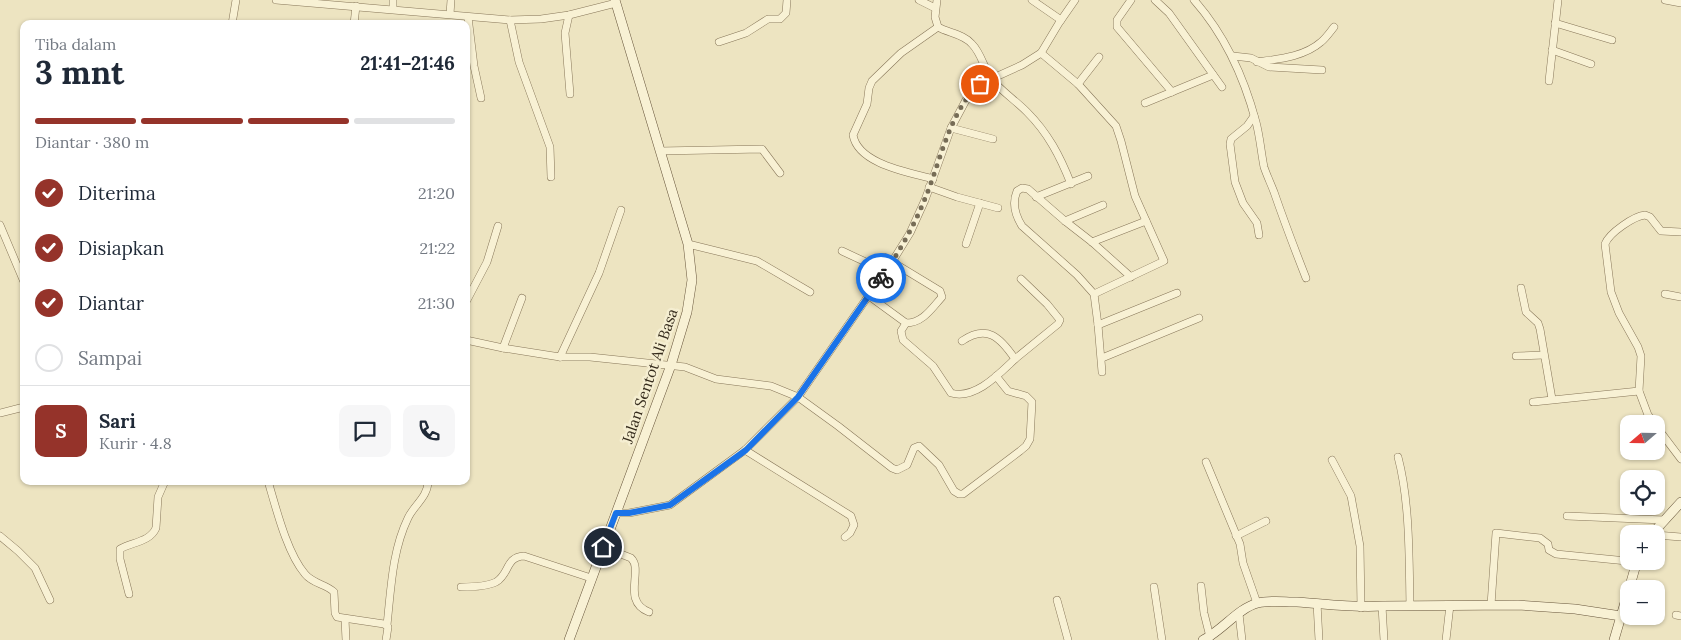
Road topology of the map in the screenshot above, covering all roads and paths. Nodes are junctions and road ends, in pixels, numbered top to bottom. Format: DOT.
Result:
graph roads {
  1 [pos="236,0"];
  2 [pos="276,0"];
  3 [pos="393,0"];
  4 [pos="451,0"];
  5 [pos="788,0"];
  6 [pos="919,0"];
  7 [pos="937,0"];
  8 [pos="1032,0"];
  9 [pos="1075,0"];
  10 [pos="1131,0"];
  11 [pos="1155,0"];
  12 [pos="1194,0"];
  13 [pos="1558,0"];
  14 [pos="1665,0"];
  15 [pos="1673,0"];
  16 [pos="615,2"];
  17 [pos="1681,3"];
  18 [pos="356,6"];
  19 [pos="935,8"];
  20 [pos="392,9"];
  21 [pos="450,14"];
  22 [pos="570,15"];
  23 [pos="468,17"];
  24 [pos="233,20"];
  25 [pos="354,20"];
  26 [pos="468,20"];
  27 [pos="510,20"];
  28 [pos="1061,20"];
  29 [pos="1555,23"];
  30 [pos="938,27"];
  31 [pos="1334,28"];
  32 [pos="470,33"];
  33 [pos="1612,40"];
  34 [pos="719,42"];
  35 [pos="1552,50"];
  36 [pos="1042,53"];
  37 [pos="1233,56"];
  38 [pos="1099,57"];
  39 [pos="1256,62"];
  40 [pos="1591,64"];
  41 [pos="1322,70"];
  42 [pos="1213,74"];
  43 [pos="992,79"];
  44 [pos="1549,81"];
  45 [pos="1078,84"];
  46 [pos="1222,87"];
  47 [pos="1172,92"];
  48 [pos="570,94"];
  49 [pos="481,98"];
  50 [pos="1145,103"];
  51 [pos="1254,116"];
  52 [pos="951,128"];
  53 [pos="993,139"];
  54 [pos="660,152"];
  55 [pos="780,173"];
  56 [pos="1088,176"];
  57 [pos="550,177"];
  58 [pos="933,178"];
  59 [pos="1071,184"];
  60 [pos="930,187"];
  61 [pos="1036,197"];
  62 [pos="980,203"];
  63 [pos="1104,205"];
  64 [pos="998,208"];
  65 [pos="621,210"];
  66 [pos="1065,221"];
  67 [pos="1146,221"];
  68 [pos="0,225"];
  69 [pos="498,226"];
  70 [pos="1681,232"];
  71 [pos="1259,235"];
  72 [pos="1092,242"];
  73 [pos="688,244"];
  74 [pos="966,244"];
  75 [pos="842,251"];
  76 [pos="892,262"];
  77 [pos="20,272"];
  78 [pos="1131,276"];
  79 [pos="1306,278"];
  80 [pos="1022,279"];
  81 [pos="1521,288"];
  82 [pos="810,292"];
  83 [pos="470,294"];
  84 [pos="1094,294"];
  85 [pos="1178,294"];
  86 [pos="1665,294"];
  87 [pos="869,296"];
  88 [pos="1681,297"];
  89 [pos="522,298"];
  90 [pos="1199,318"];
  91 [pos="906,323"];
  92 [pos="1098,324"];
  93 [pos="470,341"];
  94 [pos="962,341"];
  95 [pos="503,348"];
  96 [pos="1544,355"];
  97 [pos="1516,356"];
  98 [pos="560,357"];
  99 [pos="1102,358"];
  100 [pos="1015,359"];
  101 [pos="671,365"];
  102 [pos="1102,372"];
  103 [pos="996,376"];
  104 [pos="1639,391"];
  105 [pos="798,397"];
  106 [pos="1552,400"];
  107 [pos="1533,402"];
  108 [pos="20,408"];
  109 [pos="0,413"];
  110 [pos="1648,415"];
  111 [pos="1665,438"];
  112 [pos="746,450"];
  113 [pos="1398,458"];
  114 [pos="1332,460"];
  115 [pos="1681,460"];
  116 [pos="1206,462"];
  117 [pos="163,485"];
  118 [pos="269,485"];
  119 [pos="428,485"];
  120 [pos="1681,502"];
  121 [pos="616,513"];
  122 [pos="1567,516"];
  123 [pos="1664,520"];
  124 [pos="1266,521"];
  125 [pos="1660,525"];
  126 [pos="0,536"];
  127 [pos="1236,536"];
  128 [pos="1665,536"];
  129 [pos="845,537"];
  130 [pos="1681,537"];
  131 [pos="603,547"];
  132 [pos="1620,560"];
  133 [pos="591,578"];
  134 [pos="1201,586"];
  135 [pos="460,587"];
  136 [pos="1154,587"];
  137 [pos="129,594"];
  138 [pos="50,600"];
  139 [pos="1057,600"];
  140 [pos="1317,603"];
  141 [pos="1257,604"];
  142 [pos="1450,605"];
  143 [pos="1491,605"];
  144 [pos="1382,606"];
  145 [pos="1410,606"];
  146 [pos="1361,608"];
  147 [pos="650,612"];
  148 [pos="1239,614"];
  149 [pos="1620,616"];
  150 [pos="345,619"];
  151 [pos="1620,619"];
  152 [pos="387,625"];
  153 [pos="1207,638"];
  154 [pos="346,640"];
  155 [pos="386,640"];
  156 [pos="569,640"];
  157 [pos="1068,640"];
  158 [pos="1162,640"];
  159 [pos="1242,640"];
  160 [pos="1319,640"];
  161 [pos="1384,640"];
  162 [pos="1446,640"];
  163 [pos="1614,640"];
  1 -- 24 [label="street"];
  2 -- 18 [label="street"];
  3 -- 20 [label="street"];
  4 -- 21 [label="street"];
  5 -- 34 [label="street"];
  6 -- 19 [label="street"];
  7 -- 19 [label="street"];
  8 -- 28 [label="street"];
  9 -- 28 [label="street"];
  10 -- 47 [label="street"];
  11 -- 42 [label="street"];
  12 -- 37 [label="street"];
  13 -- 29 [label="street"];
  14 -- 15 [label="street"];
  15 -- 17 [label="street"];
  16 -- 22 [label="street"];
  16 -- 54 [label="main road, Jalan Sentot Ali Basa"];
  18 -- 20 [label="street"];
  18 -- 25 [label="street"];
  19 -- 30 [label="street"];
  20 -- 21 [label="street"];
  21 -- 23 [label="street"];
  22 -- 27 [label="street"];
  22 -- 48 [label="street"];
  23 -- 26 [label="street"];
  23 -- 27 [label="street"];
  27 -- 57 [label="street"];
  28 -- 36 [label="street"];
  29 -- 33 [label="street"];
  29 -- 35 [label="street"];
  30 -- 43 [label="street"];
  30 -- 58 [label="street"];
  31 -- 39 [label="street"];
  32 -- 49 [label="street"];
  35 -- 40 [label="street"];
  35 -- 44 [label="street"];
  36 -- 43 [label="street"];
  36 -- 45 [label="street"];
  37 -- 39 [label="street"];
  37 -- 51 [label="street"];
  38 -- 45 [label="street"];
  39 -- 41 [label="street"];
  42 -- 46 [label="street"];
  42 -- 47 [label="street"];
  43 -- 52 [label="street"];
  43 -- 59 [label="street"];
  45 -- 67 [label="street"];
  47 -- 50 [label="street"];
  51 -- 71 [label="street"];
  51 -- 79 [label="street"];
  52 -- 53 [label="street"];
  52 -- 58 [label="street"];
  54 -- 55 [label="street"];
  54 -- 73 [label="main road, Jalan Sentot Ali Basa"];
  56 -- 59 [label="street"];
  58 -- 60 [label="street"];
  59 -- 61 [label="street"];
  60 -- 62 [label="street"];
  60 -- 76 [label="street"];
  61 -- 66 [label="street"];
  61 -- 84 [label="street"];
  62 -- 64 [label="street"];
  62 -- 74 [label="street"];
  63 -- 66 [label="street"];
  65 -- 98 [label="street"];
  66 -- 72 [label="street"];
  67 -- 72 [label="street"];
  67 -- 78 [label="street"];
  68 -- 77 [label="street"];
  69 -- 83 [label="street"];
  70 -- 104 [label="street"];
  72 -- 78 [label="street"];
  73 -- 82 [label="street"];
  73 -- 101 [label="main road, Jalan Sentot Ali Basa"];
  75 -- 76 [label="street"];
  76 -- 87 [label="street"];
  76 -- 91 [label="street"];
  78 -- 84 [label="street"];
  80 -- 100 [label="street"];
  81 -- 96 [label="street"];
  84 -- 92 [label="street"];
  85 -- 92 [label="street"];
  86 -- 88 [label="street"];
  87 -- 91 [label="street"];
  87 -- 105 [label="street"];
  89 -- 95 [label="street"];
  90 -- 99 [label="street"];
  91 -- 103 [label="street"];
  92 -- 99 [label="street"];
  93 -- 95 [label="street"];
  94 -- 100 [label="street"];
  95 -- 98 [label="street"];
  96 -- 97 [label="street"];
  96 -- 106 [label="street"];
  98 -- 101 [label="street"];
  99 -- 102 [label="street"];
  100 -- 103 [label="street"];
  101 -- 105 [label="street"];
  101 -- 121 [label="main road, Jalan Sentot Ali Basa"];
  103 -- 105 [label="street"];
  104 -- 106 [label="street"];
  104 -- 110 [label="street"];
  105 -- 112 [label="street"];
  106 -- 107 [label="street"];
  108 -- 109 [label="street"];
  111 -- 115 [label="street"];
  112 -- 121 [label="street"];
  112 -- 129 [label="street"];
  113 -- 145 [label="street"];
  114 -- 146 [label="street"];
  116 -- 127 [label="street"];
  117 -- 137 [label="street"];
  118 -- 150 [label="street"];
  119 -- 152 [label="street"];
  120 -- 123 [label="main road"];
  121 -- 131 [label="main road, Jalan Sentot Ali Basa"];
  122 -- 123 [label="street"];
  123 -- 125 [label="main road"];
  124 -- 127 [label="street"];
  126 -- 138 [label="street"];
  127 -- 141 [label="street"];
  128 -- 130 [label="street"];
  131 -- 133 [label="main road, Jalan Sentot Ali Basa"];
  131 -- 147 [label="street"];
  132 -- 143 [label="street"];
  133 -- 135 [label="street"];
  133 -- 156 [label="main road, Jalan Sentot Ali Basa"];
  134 -- 153 [label="street"];
  136 -- 158 [label="street"];
  139 -- 157 [label="street"];
  140 -- 141 [label="main road"];
  140 -- 146 [label="main road"];
  140 -- 160 [label="street"];
  141 -- 148 [label="main road"];
  142 -- 143 [label="main road"];
  142 -- 145 [label="main road"];
  142 -- 162 [label="street"];
  143 -- 149 [label="main road"];
  144 -- 145 [label="main road"];
  144 -- 146 [label="main road"];
  144 -- 161 [label="street"];
  148 -- 153 [label="main road"];
  148 -- 159 [label="street"];
  150 -- 152 [label="street"];
  150 -- 154 [label="street"];
  151 -- 163 [label="main road"];
  152 -- 155 [label="street"];
}
